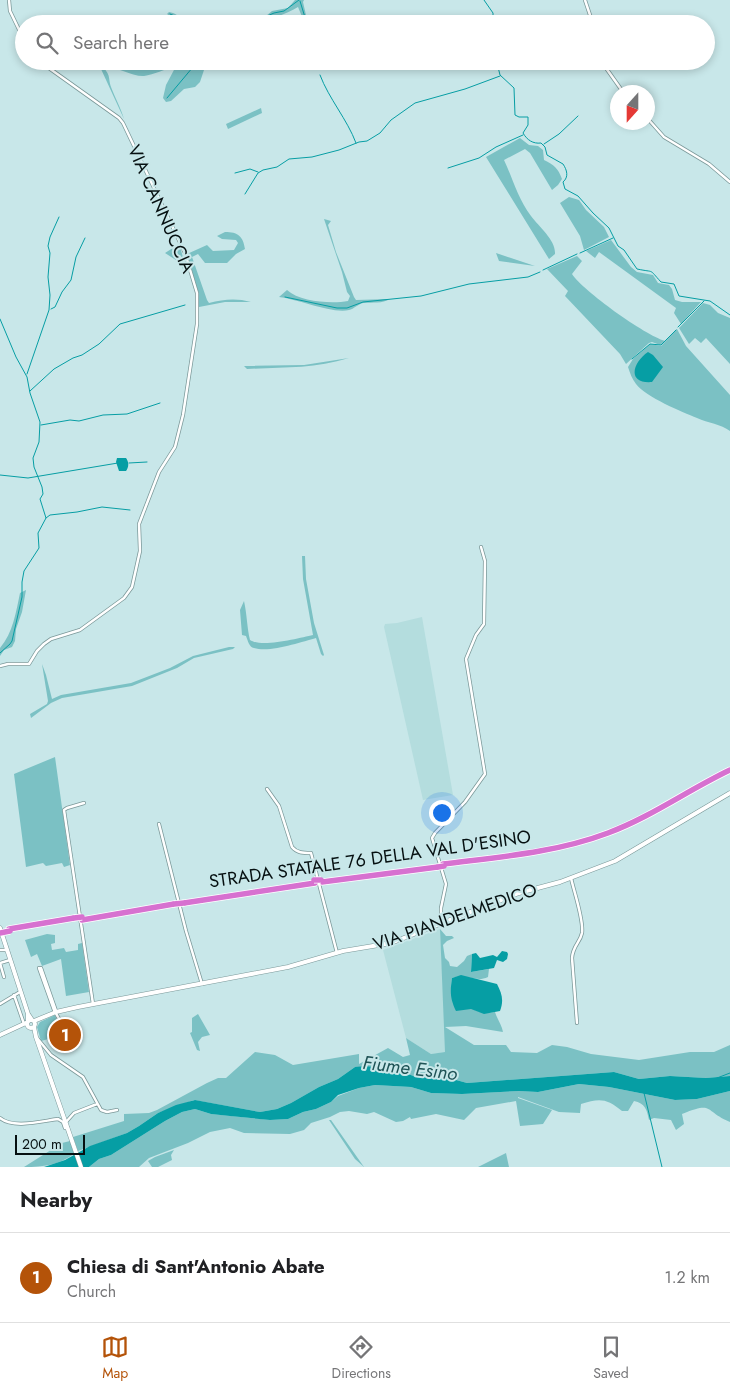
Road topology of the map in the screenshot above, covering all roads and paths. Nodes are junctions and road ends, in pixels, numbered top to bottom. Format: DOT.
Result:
graph roads {
  1 [pos="9,0"];
  2 [pos="585,0"];
  3 [pos="590,15"];
  4 [pos="15,21"];
  5 [pos="52,70"];
  6 [pos="607,70"];
  7 [pos="618,85"];
  8 [pos="655,127"];
  9 [pos="730,182"];
  10 [pos="481,547"];
  11 [pos="0,666"];
  12 [pos="730,772"];
  13 [pos="267,788"];
  14 [pos="730,793"];
  15 [pos="84,803"];
  16 [pos="158,824"];
  17 [pos="571,878"];
  18 [pos="441,923"];
  19 [pos="0,931"];
  20 [pos="0,950"];
  21 [pos="7,950"];
  22 [pos="337,953"];
  23 [pos="10,960"];
  24 [pos="40,968"];
  25 [pos="4,977"];
  26 [pos="202,984"];
  27 [pos="20,992"];
  28 [pos="14,995"];
  29 [pos="0,1004"];
  30 [pos="93,1004"];
  31 [pos="56,1012"];
  32 [pos="72,1022"];
  33 [pos="31,1024"];
  34 [pos="62,1024"];
  35 [pos="577,1024"];
  36 [pos="56,1030"];
  37 [pos="0,1035"];
  38 [pos="36,1037"];
  39 [pos="97,1104"];
  40 [pos="117,1110"];
  41 [pos="0,1118"];
  42 [pos="66,1122"];
  43 [pos="68,1128"];
  44 [pos="81,1167"];
  1 -- 4 [label="street"];
  2 -- 3 [label="street"];
  5 -- 11 [label="street, VIA CANNUCCIA"];
  6 -- 7 [label="street"];
  8 -- 9 [label="street"];
  10 -- 18 [label="street"];
  12 -- 19 [label="highway, STRADA STATALE 76 DELLA VAL D'ESINO, bridge"];
  13 -- 22 [label="street"];
  14 -- 17 [label="main road, VIA PIANDELMEDICO"];
  15 -- 30 [label="street"];
  16 -- 26 [label="street"];
  17 -- 18 [label="main road, VIA PIANDELMEDICO"];
  17 -- 35 [label="street"];
  18 -- 22 [label="main road, VIA PIANDELMEDICO"];
  19 -- 21 [label="main road"];
  20 -- 21 [label="street"];
  21 -- 23 [label="main road"];
  22 -- 26 [label="main road, VIA PIANDELMEDICO"];
  23 -- 25 [label="street"];
  23 -- 27 [label="main road"];
  24 -- 31 [label="street"];
  26 -- 30 [label="main road, VIA PIANDELMEDICO"];
  27 -- 28 [label="street"];
  27 -- 33 [label="main road"];
  28 -- 29 [label="street"];
  28 -- 33 [label="street"];
  30 -- 31 [label="main road, VIA PIANDELMEDICO"];
  31 -- 33 [label="main road, VIA PIANDELMEDICO"];
  31 -- 34 [label="street"];
  32 -- 34 [label="street"];
  33 -- 37 [label="main road, VIA PIANDELMEDICO"];
  33 -- 38 [label="main road"];
  34 -- 36 [label="street"];
  38 -- 39 [label="street"];
  38 -- 42 [label="main road"];
  39 -- 40 [label="street"];
  39 -- 42 [label="street"];
  41 -- 43 [label="street"];
  42 -- 43 [label="main road"];
  43 -- 44 [label="main road"];
}
